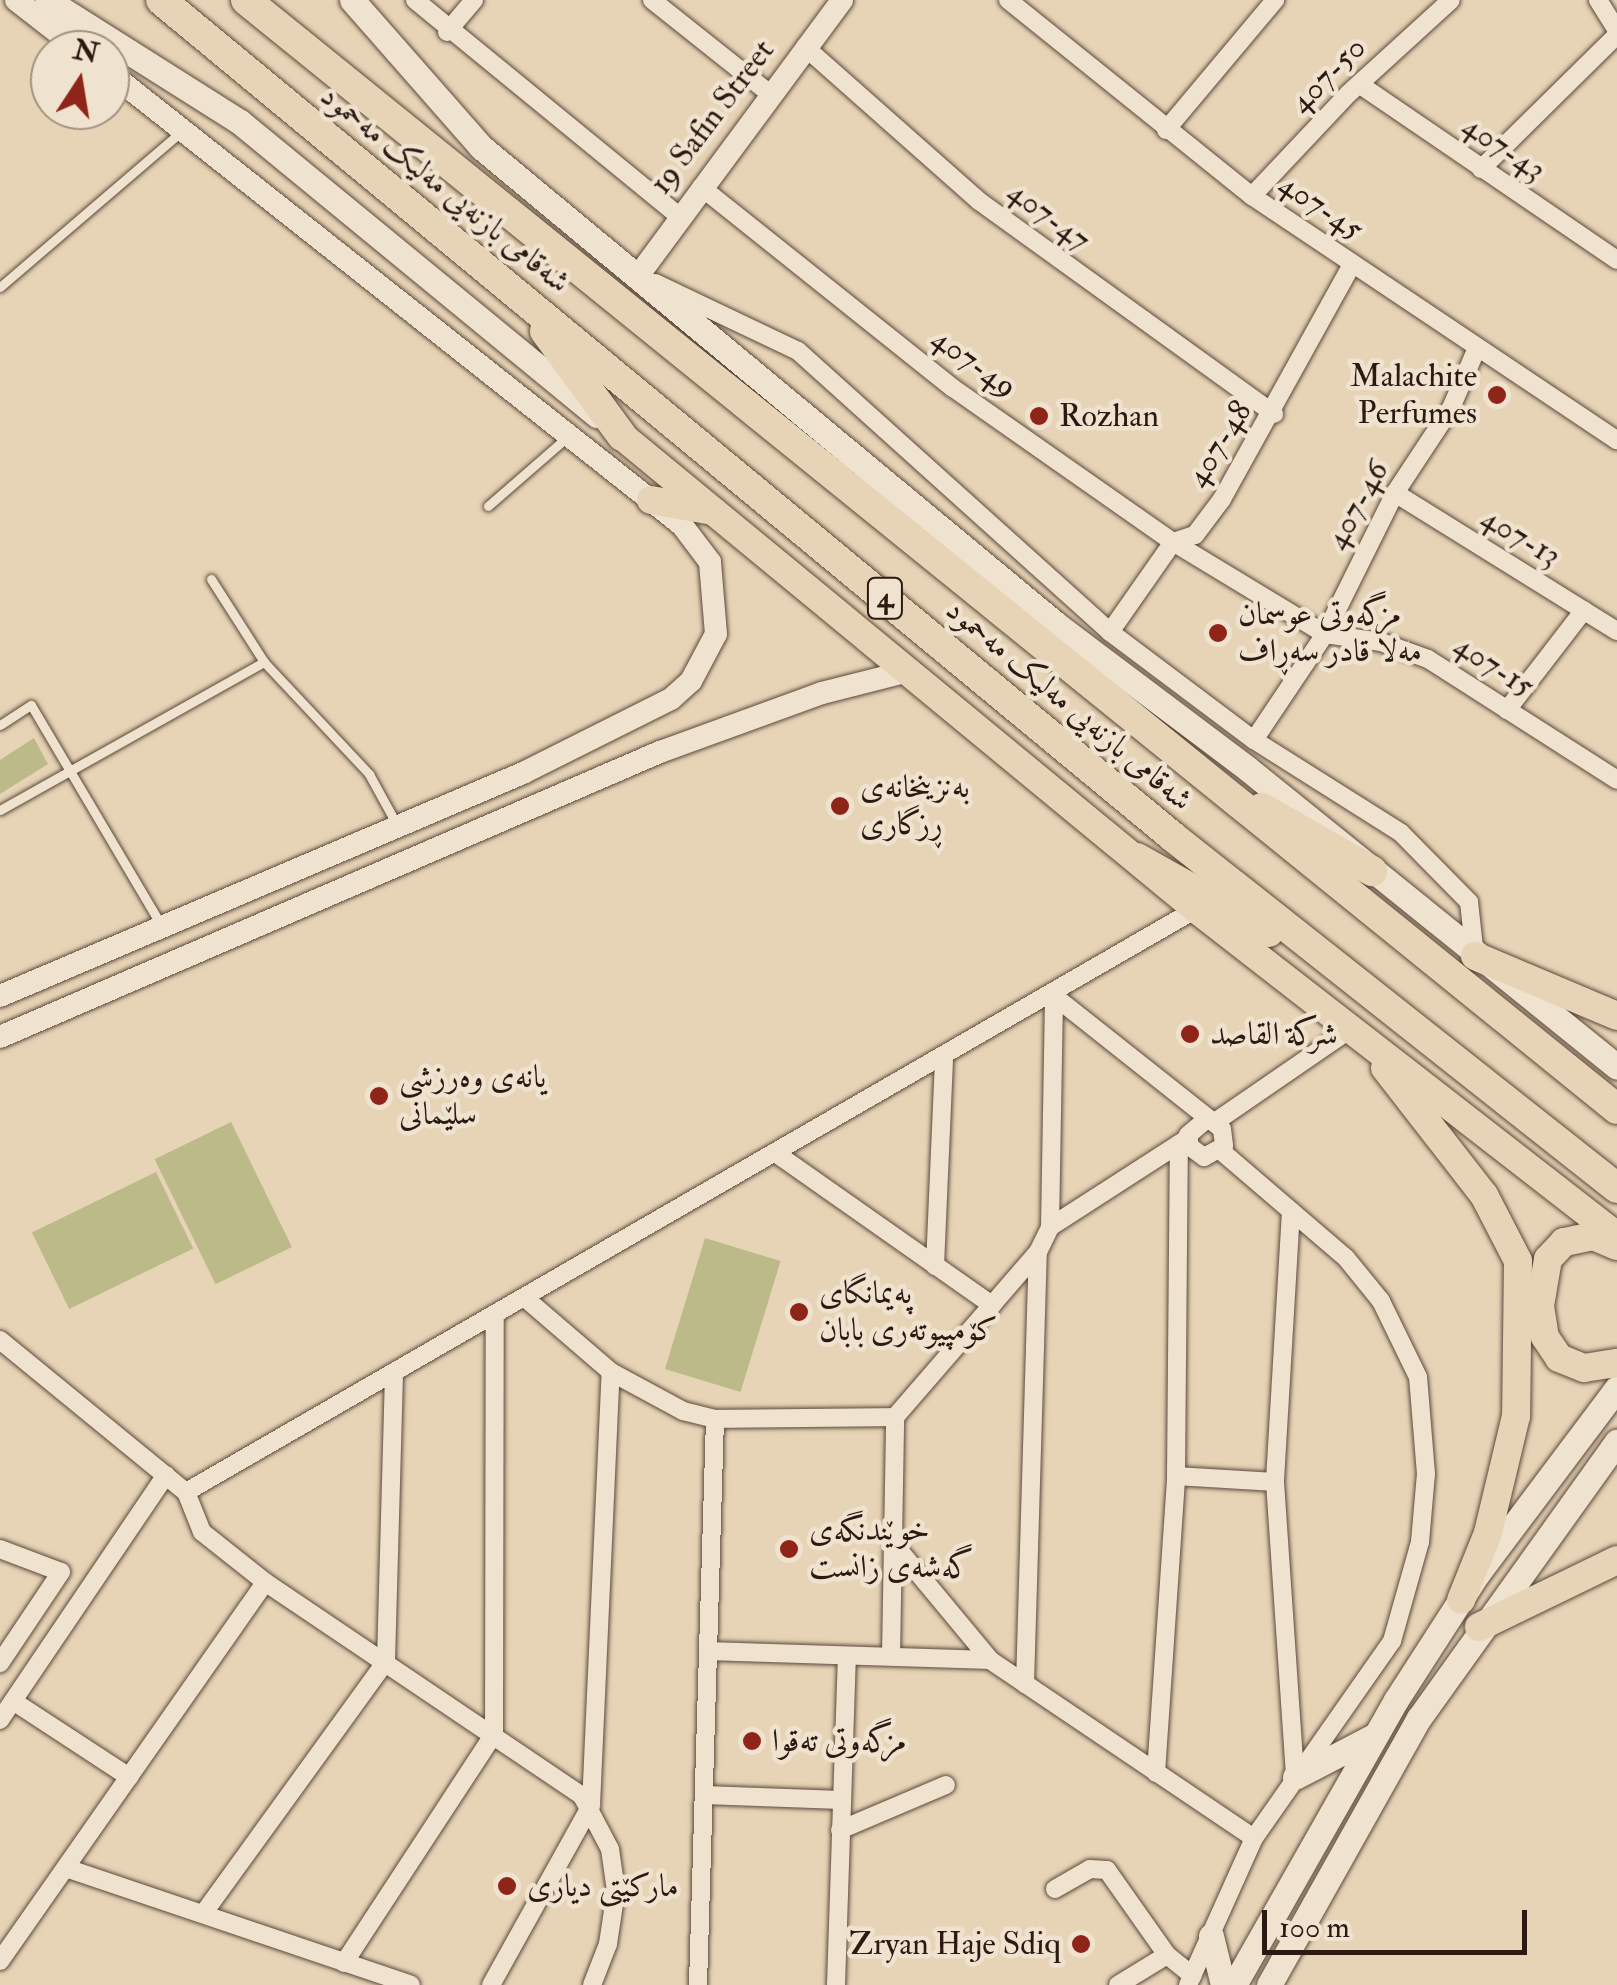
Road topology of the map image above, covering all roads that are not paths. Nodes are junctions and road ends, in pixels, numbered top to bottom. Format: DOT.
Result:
graph roads {
  1 [pos="16,0"];
  2 [pos="48,0"];
  3 [pos="161,0"];
  4 [pos="246,0"];
  5 [pos="352,0"];
  6 [pos="415,0"];
  7 [pos="474,0"];
  8 [pos="652,0"];
  9 [pos="842,0"];
  10 [pos="1008,0"];
  11 [pos="1275,0"];
  12 [pos="1598,0"];
  13 [pos="1439,4"];
  14 [pos="1615,25"];
  15 [pos="54,30"];
  16 [pos="447,32"];
  17 [pos="806,46"];
  18 [pos="1359,84"];
  19 [pos="130,89"];
  20 [pos="769,93"];
  21 [pos="183,130"];
  22 [pos="1166,130"];
  23 [pos="1481,169"];
  24 [pos="701,187"];
  25 [pos="1252,196"];
  26 [pos="679,216"];
  27 [pos="1617,260"];
  28 [pos="1352,264"];
  29 [pos="638,276"];
  30 [pos="0,287"];
  31 [pos="517,292"];
  32 [pos="1477,348"];
  33 [pos="1274,414"];
  34 [pos="1617,417"];
  35 [pos="569,435"];
  36 [pos="622,436"];
  37 [pos="1610,436"];
  38 [pos="1395,493"];
  39 [pos="650,500"];
  40 [pos="488,506"];
  41 [pos="715,512"];
  42 [pos="1173,542"];
  43 [pos="211,579"];
  44 [pos="1584,610"];
  45 [pos="1617,630"];
  46 [pos="1110,632"];
  47 [pos="1325,634"];
  48 [pos="264,662"];
  49 [pos="909,672"];
  50 [pos="1508,710"];
  51 [pos="0,724"];
  52 [pos="1254,740"];
  53 [pos="69,771"];
  54 [pos="1200,773"];
  55 [pos="1617,780"];
  56 [pos="0,810"];
  57 [pos="399,828"];
  58 [pos="1137,858"];
  59 [pos="1372,871"];
  60 [pos="1196,909"];
  61 [pos="154,930"];
  62 [pos="1475,956"];
  63 [pos="161,968"];
  64 [pos="1352,979"];
  65 [pos="0,996"];
  66 [pos="1054,996"];
  67 [pos="1617,1016"];
  68 [pos="1352,1028"];
  69 [pos="0,1037"];
  70 [pos="944,1060"];
  71 [pos="1617,1068"];
  72 [pos="1617,1109"];
  73 [pos="1210,1121"];
  74 [pos="1184,1141"];
  75 [pos="1221,1151"];
  76 [pos="777,1154"];
  77 [pos="1617,1188"];
  78 [pos="1292,1212"];
  79 [pos="1050,1227"];
  80 [pos="1617,1236"];
  81 [pos="1617,1246"];
  82 [pos="1038,1252"];
  83 [pos="935,1266"];
  84 [pos="525,1298"];
  85 [pos="992,1305"];
  86 [pos="496,1314"];
  87 [pos="0,1340"];
  88 [pos="1617,1363"];
  89 [pos="394,1372"];
  90 [pos="611,1372"];
  91 [pos="1617,1388"];
  92 [pos="895,1417"];
  93 [pos="715,1419"];
  94 [pos="1617,1441"];
  95 [pos="166,1476"];
  96 [pos="1176,1476"];
  97 [pos="1275,1482"];
  98 [pos="186,1492"];
  99 [pos="893,1543"];
  100 [pos="0,1548"];
  101 [pos="1617,1560"];
  102 [pos="264,1582"];
  103 [pos="1461,1600"];
  104 [pos="1479,1627"];
  105 [pos="708,1651"];
  106 [pos="846,1656"];
  107 [pos="890,1656"];
  108 [pos="990,1660"];
  109 [pos="386,1661"];
  110 [pos="0,1663"];
  111 [pos="1026,1684"];
  112 [pos="13,1701"];
  113 [pos="0,1720"];
  114 [pos="494,1734"];
  115 [pos="1372,1738"];
  116 [pos="1156,1773"];
  117 [pos="129,1777"];
  118 [pos="1295,1777"];
  119 [pos="946,1785"];
  120 [pos="704,1794"];
  121 [pos="841,1800"];
  122 [pos="591,1806"];
  123 [pos="840,1830"];
  124 [pos="1254,1838"];
  125 [pos="66,1868"];
  126 [pos="1055,1890"];
  127 [pos="203,1914"];
  128 [pos="1210,1936"];
  129 [pos="1166,1955"];
  130 [pos="0,1961"];
  131 [pos="344,1962"];
  132 [pos="1191,1981"];
  133 [pos="411,1985"];
  134 [pos="492,1985"];
  135 [pos="592,1985"];
  136 [pos="698,1985"];
  137 [pos="836,1985"];
  138 [pos="1118,1985"];
  139 [pos="1223,1985"];
  140 [pos="1234,1985"];
  141 [pos="1268,1985"];
  1 -- 15 [label="street"];
  2 -- 36 [label="main road"];
  3 -- 31 [label="highway, شەقامی بازنەیی مەلیک مەحمود / 4"];
  4 -- 54 [label="highway, شەقامی بازنەیی مەلیک مەحمود / 4"];
  5 -- 29 [label="main road"];
  6 -- 16 [label="street"];
  7 -- 16 [label="street"];
  8 -- 20 [label="street"];
  9 -- 17 [label="street, 19 Safin Street"];
  10 -- 22 [label="street, 407-45"];
  11 -- 22 [label="street"];
  12 -- 14 [label="street"];
  13 -- 18 [label="street, 407-50"];
  14 -- 23 [label="street"];
  16 -- 26 [label="street"];
  17 -- 20 [label="street, 19 Safin Street"];
  17 -- 33 [label="street, 407-47"];
  18 -- 23 [label="street, 407-43"];
  18 -- 25 [label="street, 407-50"];
  19 -- 21 [label="street"];
  20 -- 24 [label="street, 19 Safin Street"];
  21 -- 30 [label="lane"];
  21 -- 35 [label="street"];
  22 -- 25 [label="street, 407-45"];
  23 -- 27 [label="street, 407-43"];
  24 -- 26 [label="street, 19 Safin Street"];
  24 -- 42 [label="street, 407-49"];
  25 -- 28 [label="street, 407-45"];
  26 -- 29 [label="street, 19 Safin Street"];
  28 -- 32 [label="street, 407-45"];
  28 -- 33 [label="street, 407-48"];
  29 -- 46 [label="street"];
  29 -- 59 [label="main road"];
  31 -- 36 [label="highway"];
  31 -- 64 [label="highway, شەقامی بازنەیی مەلیک مەحمود / 4"];
  32 -- 37 [label="street, 407-45"];
  32 -- 38 [label="street, 407-46"];
  33 -- 42 [label="street, 407-48"];
  34 -- 37 [label="street"];
  35 -- 39 [label="street"];
  35 -- 40 [label="lane"];
  36 -- 41 [label="main road"];
  38 -- 44 [label="street, 407-13"];
  38 -- 47 [label="street, 407-46"];
  39 -- 41 [label="main road"];
  39 -- 57 [label="street"];
  41 -- 49 [label="main road"];
  42 -- 46 [label="street, 407-48"];
  42 -- 47 [label="street, 407-49"];
  43 -- 48 [label="lane"];
  44 -- 45 [label="street, 407-13"];
  44 -- 50 [label="street"];
  46 -- 52 [label="street"];
  47 -- 50 [label="street, 407-15"];
  47 -- 52 [label="street, 407-46"];
  48 -- 53 [label="lane"];
  48 -- 57 [label="lane"];
  49 -- 58 [label="main road"];
  49 -- 63 [label="street"];
  50 -- 55 [label="street, 407-15"];
  51 -- 53 [label="lane"];
  52 -- 62 [label="street"];
  53 -- 56 [label="lane"];
  53 -- 61 [label="lane"];
  54 -- 59 [label="highway"];
  54 -- 72 [label="highway, شەقامی بازنەیی مەلیک مەحمود / 4"];
  57 -- 61 [label="street"];
  58 -- 60 [label="main road"];
  58 -- 64 [label="highway"];
  59 -- 62 [label="main road"];
  60 -- 66 [label="street"];
  60 -- 68 [label="main road"];
  61 -- 63 [label="street"];
  61 -- 65 [label="street"];
  62 -- 67 [label="main road"];
  62 -- 71 [label="main road"];
  63 -- 69 [label="street"];
  64 -- 77 [label="highway, شەقامی بازنەیی مەلیک مەحمود / 4"];
  66 -- 70 [label="street"];
  66 -- 73 [label="street"];
  66 -- 79 [label="street"];
  68 -- 73 [label="street"];
  68 -- 80 [label="main road"];
  68 -- 103 [label="main road"];
  70 -- 76 [label="street"];
  70 -- 83 [label="street"];
  73 -- 74 [label="street"];
  73 -- 75 [label="street"];
  74 -- 75 [label="street"];
  74 -- 79 [label="street"];
  74 -- 96 [label="street"];
  75 -- 78 [label="street"];
  76 -- 83 [label="street"];
  76 -- 84 [label="street"];
  78 -- 97 [label="street"];
  78 -- 118 [label="street"];
  79 -- 82 [label="street"];
  81 -- 88 [label="main road"];
  82 -- 85 [label="street"];
  82 -- 111 [label="street"];
  83 -- 85 [label="street"];
  84 -- 86 [label="street"];
  84 -- 90 [label="street"];
  85 -- 92 [label="street"];
  86 -- 89 [label="street"];
  86 -- 114 [label="street"];
  87 -- 95 [label="street"];
  89 -- 98 [label="street"];
  89 -- 109 [label="street"];
  90 -- 93 [label="street"];
  90 -- 122 [label="street"];
  91 -- 103 [label="main road"];
  92 -- 93 [label="street"];
  92 -- 99 [label="street"];
  93 -- 105 [label="street"];
  94 -- 104 [label="main road"];
  95 -- 98 [label="street"];
  95 -- 112 [label="street"];
  96 -- 97 [label="street"];
  96 -- 116 [label="street"];
  97 -- 118 [label="street"];
  98 -- 102 [label="street"];
  99 -- 107 [label="street"];
  99 -- 108 [label="street"];
  100 -- 110 [label="street"];
  101 -- 104 [label="main road"];
  102 -- 109 [label="street"];
  102 -- 117 [label="street"];
  103 -- 115 [label="main road"];
  104 -- 141 [label="main road"];
  105 -- 106 [label="street"];
  105 -- 120 [label="street"];
  106 -- 107 [label="street"];
  106 -- 121 [label="street"];
  107 -- 108 [label="street"];
  108 -- 111 [label="street"];
  109 -- 114 [label="street"];
  109 -- 127 [label="street"];
  111 -- 116 [label="street"];
  112 -- 113 [label="street"];
  112 -- 117 [label="street"];
  114 -- 122 [label="street"];
  114 -- 131 [label="street"];
  115 -- 118 [label="main road"];
  115 -- 140 [label="main road"];
  116 -- 124 [label="street"];
  117 -- 125 [label="street"];
  118 -- 124 [label="street"];
  119 -- 123 [label="street"];
  120 -- 121 [label="street"];
  120 -- 136 [label="street"];
  121 -- 123 [label="street"];
  122 -- 134 [label="street"];
  122 -- 135 [label="street"];
  123 -- 137 [label="street"];
  124 -- 128 [label="street"];
  125 -- 127 [label="street"];
  125 -- 130 [label="street"];
  126 -- 129 [label="street"];
  127 -- 131 [label="street"];
  128 -- 132 [label="street"];
  128 -- 139 [label="main road"];
  129 -- 132 [label="street"];
  129 -- 138 [label="street"];
  131 -- 133 [label="street"];
}
